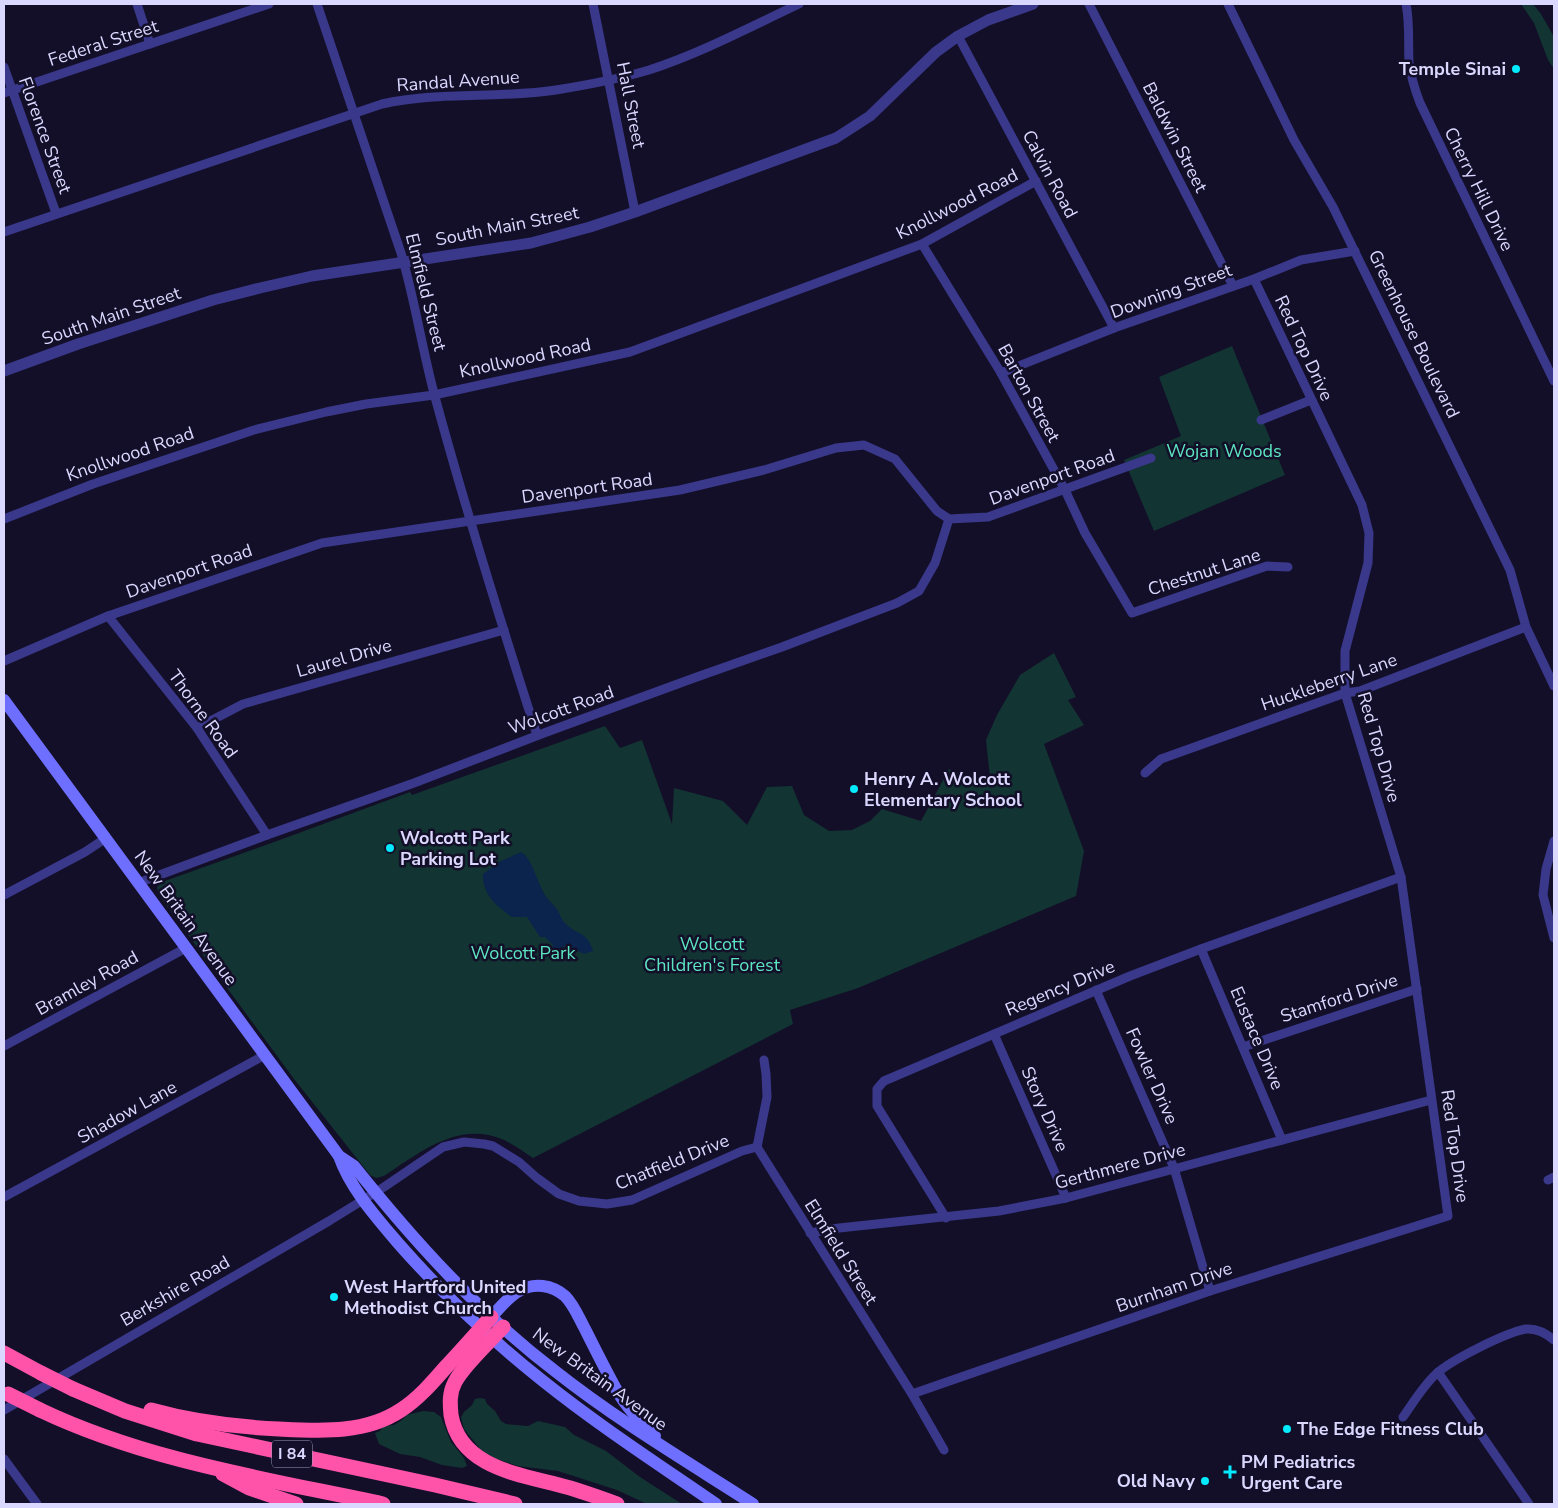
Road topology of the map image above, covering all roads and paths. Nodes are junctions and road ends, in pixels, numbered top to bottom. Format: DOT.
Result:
graph roads {
  1 [pos="137,4"];
  2 [pos="269,4"];
  3 [pos="317,4"];
  4 [pos="593,4"];
  5 [pos="799,4"];
  6 [pos="1033,4"];
  7 [pos="1088,4"];
  8 [pos="1228,4"];
  9 [pos="1406,4"];
  10 [pos="958,36"];
  11 [pos="150,44"];
  12 [pos="4,67"];
  13 [pos="610,80"];
  14 [pos="8,92"];
  15 [pos="353,112"];
  16 [pos="1036,181"];
  17 [pos="635,212"];
  18 [pos="56,213"];
  19 [pos="4,232"];
  20 [pos="922,244"];
  21 [pos="1355,251"];
  22 [pos="404,262"];
  23 [pos="1254,279"];
  24 [pos="1233,286"];
  25 [pos="1114,328"];
  26 [pos="4,371"];
  27 [pos="1001,373"];
  28 [pos="1554,381"];
  29 [pos="434,394"];
  30 [pos="1311,400"];
  31 [pos="1261,420"];
  32 [pos="1151,458"];
  33 [pos="1065,490"];
  34 [pos="4,519"];
  35 [pos="949,519"];
  36 [pos="470,522"];
  37 [pos="1288,567"];
  38 [pos="1132,613"];
  39 [pos="108,616"];
  40 [pos="1526,627"];
  41 [pos="504,630"];
  42 [pos="4,660"];
  43 [pos="1554,686"];
  44 [pos="1345,693"];
  45 [pos="4,700"];
  46 [pos="196,728"];
  47 [pos="537,735"];
  48 [pos="1145,773"];
  49 [pos="267,835"];
  50 [pos="106,838"];
  51 [pos="1554,841"];
  52 [pos="1401,878"];
  53 [pos="138,883"];
  54 [pos="4,895"];
  55 [pos="1554,938"];
  56 [pos="186,948"];
  57 [pos="1201,949"];
  58 [pos="1417,989"];
  59 [pos="1096,990"];
  60 [pos="994,1034"];
  61 [pos="4,1046"];
  62 [pos="1243,1047"];
  63 [pos="265,1055"];
  64 [pos="764,1060"];
  65 [pos="1432,1100"];
  66 [pos="1282,1140"];
  67 [pos="757,1148"];
  68 [pos="340,1156"];
  69 [pos="1174,1168"];
  70 [pos="375,1192"];
  71 [pos="4,1197"];
  72 [pos="1066,1198"];
  73 [pos="364,1199"];
  74 [pos="1448,1216"];
  75 [pos="946,1218"];
  76 [pos="810,1233"];
  77 [pos="1210,1291"];
  78 [pos="492,1328"];
  79 [pos="1554,1340"];
  80 [pos="4,1353"];
  81 [pos="1438,1372"];
  82 [pos="6,1393"];
  83 [pos="912,1394"];
  84 [pos="89,1396"];
  85 [pos="4,1410"];
  86 [pos="1403,1417"];
  87 [pos="944,1450"];
  88 [pos="671,1452"];
  89 [pos="4,1459"];
  90 [pos="214,1468"];
  91 [pos="37,1504"];
  92 [pos="296,1504"];
  93 [pos="383,1504"];
  94 [pos="515,1504"];
  95 [pos="617,1504"];
  96 [pos="716,1504"];
  97 [pos="753,1504"];
  98 [pos="1529,1504"];
  1 -- 11 [label="street"];
  2 -- 11 [label="street, Federal Street"];
  3 -- 15 [label="street, Elmfield Street"];
  4 -- 13 [label="street, Hall Street"];
  5 -- 13 [label="street, Randal Avenue"];
  6 -- 10 [label="street, South Main Street"];
  7 -- 24 [label="street, Baldwin Street"];
  8 -- 21 [label="street, Greenhouse Boulevard"];
  9 -- 28 [label="street, Cherry Hill Drive"];
  10 -- 16 [label="street, Calvin Road"];
  10 -- 17 [label="street, South Main Street"];
  11 -- 14 [label="street, Federal Street"];
  12 -- 14 [label="street, Florence Street"];
  13 -- 15 [label="street, Randal Avenue"];
  13 -- 17 [label="street, Hall Street"];
  14 -- 18 [label="street, Florence Street"];
  15 -- 18 [label="street, Randal Avenue"];
  15 -- 22 [label="street, Elmfield Street"];
  16 -- 20 [label="street, Knollwood Road"];
  16 -- 25 [label="street, Calvin Road"];
  17 -- 22 [label="street, South Main Street"];
  18 -- 19 [label="street, Randal Avenue"];
  20 -- 27 [label="street, Barton Street"];
  20 -- 29 [label="street, Knollwood Road"];
  21 -- 23 [label="street, Downing Street"];
  21 -- 40 [label="street, Greenhouse Boulevard"];
  22 -- 26 [label="street, South Main Street"];
  22 -- 29 [label="street, Elmfield Street"];
  23 -- 24 [label="street, Downing Street"];
  23 -- 30 [label="street, Red Top Drive"];
  24 -- 25 [label="street, Downing Street"];
  25 -- 27 [label="street, Downing Street"];
  27 -- 33 [label="street, Barton Street"];
  29 -- 34 [label="street, Knollwood Road"];
  29 -- 36 [label="street, Elmfield Street"];
  30 -- 31 [label="street"];
  30 -- 44 [label="street, Red Top Drive"];
  32 -- 33 [label="street, Davenport Road"];
  33 -- 35 [label="street, Davenport Road"];
  33 -- 38 [label="street, Barton Street"];
  35 -- 36 [label="street, Davenport Road"];
  35 -- 47 [label="street, Wolcott Road"];
  36 -- 39 [label="street, Davenport Road"];
  36 -- 41 [label="street, Elmfield Street"];
  37 -- 38 [label="street, Chestnut Lane"];
  39 -- 42 [label="street, Davenport Road"];
  39 -- 46 [label="street, Thorne Road"];
  40 -- 43 [label="street, Greenhouse Boulevard"];
  40 -- 44 [label="street, Huckleberry Lane"];
  41 -- 46 [label="street, Laurel Drive"];
  41 -- 47 [label="street, Elmfield Street"];
  44 -- 48 [label="street, Huckleberry Lane"];
  44 -- 52 [label="street, Red Top Drive"];
  45 -- 50 [label="main road, New Britain Avenue"];
  46 -- 49 [label="street, Thorne Road"];
  47 -- 49 [label="street, Wolcott Road"];
  49 -- 53 [label="street, Wolcott Road"];
  50 -- 53 [label="main road, New Britain Avenue"];
  50 -- 54 [label="street"];
  51 -- 55 [label="street"];
  52 -- 57 [label="street, Regency Drive"];
  52 -- 58 [label="street, Red Top Drive"];
  53 -- 56 [label="main road, New Britain Avenue"];
  56 -- 61 [label="street, Bramley Road"];
  56 -- 63 [label="main road, New Britain Avenue"];
  57 -- 59 [label="street, Regency Drive"];
  57 -- 62 [label="street, Eustace Drive"];
  58 -- 62 [label="street, Stamford Drive"];
  58 -- 65 [label="street, Red Top Drive"];
  59 -- 60 [label="street, Regency Drive"];
  59 -- 69 [label="street, Fowler Drive"];
  60 -- 72 [label="street, Story Drive"];
  60 -- 75 [label="street, Regency Drive"];
  62 -- 66 [label="street, Eustace Drive"];
  63 -- 68 [label="main road, New Britain Avenue"];
  63 -- 71 [label="street, Shadow Lane"];
  64 -- 67 [label="street"];
  65 -- 66 [label="street, Gerthmere Drive"];
  65 -- 74 [label="street, Red Top Drive"];
  66 -- 69 [label="street, Gerthmere Drive"];
  67 -- 70 [label="street, Chatfield Drive"];
  67 -- 76 [label="street, Elmfield Street"];
  68 -- 70 [label="main road, New Britain Avenue"];
  68 -- 73 [label="main road, New Britain Avenue"];
  69 -- 72 [label="street, Gerthmere Drive"];
  69 -- 77 [label="street, Fowler Drive"];
  70 -- 73 [label="street, Chatfield Drive"];
  70 -- 78 [label="main road, New Britain Avenue"];
  72 -- 75 [label="street, Gerthmere Drive"];
  73 -- 78 [label="main road, New Britain Avenue"];
  73 -- 85 [label="street, Berkshire Road"];
  74 -- 77 [label="street, Burnham Drive"];
  75 -- 76 [label="street, Gerthmere Drive"];
  76 -- 83 [label="street, Elmfield Street"];
  77 -- 83 [label="street, Burnham Drive"];
  78 -- 84 [label="highway"];
  78 -- 88 [label="main road, New Britain Avenue"];
  78 -- 88 [label="main road"];
  78 -- 95 [label="highway"];
  78 -- 96 [label="main road, New Britain Avenue"];
  79 -- 81 [label="street"];
  80 -- 84 [label="highway, I 84, bridge"];
  81 -- 86 [label="street"];
  81 -- 98 [label="street"];
  82 -- 90 [label="highway, I 84, bridge"];
  83 -- 87 [label="street, Elmfield Street"];
  84 -- 94 [label="highway, I 84"];
  88 -- 97 [label="main road, New Britain Avenue"];
  89 -- 91 [label="street"];
  90 -- 92 [label="highway"];
  90 -- 93 [label="highway, I 84"];
}
